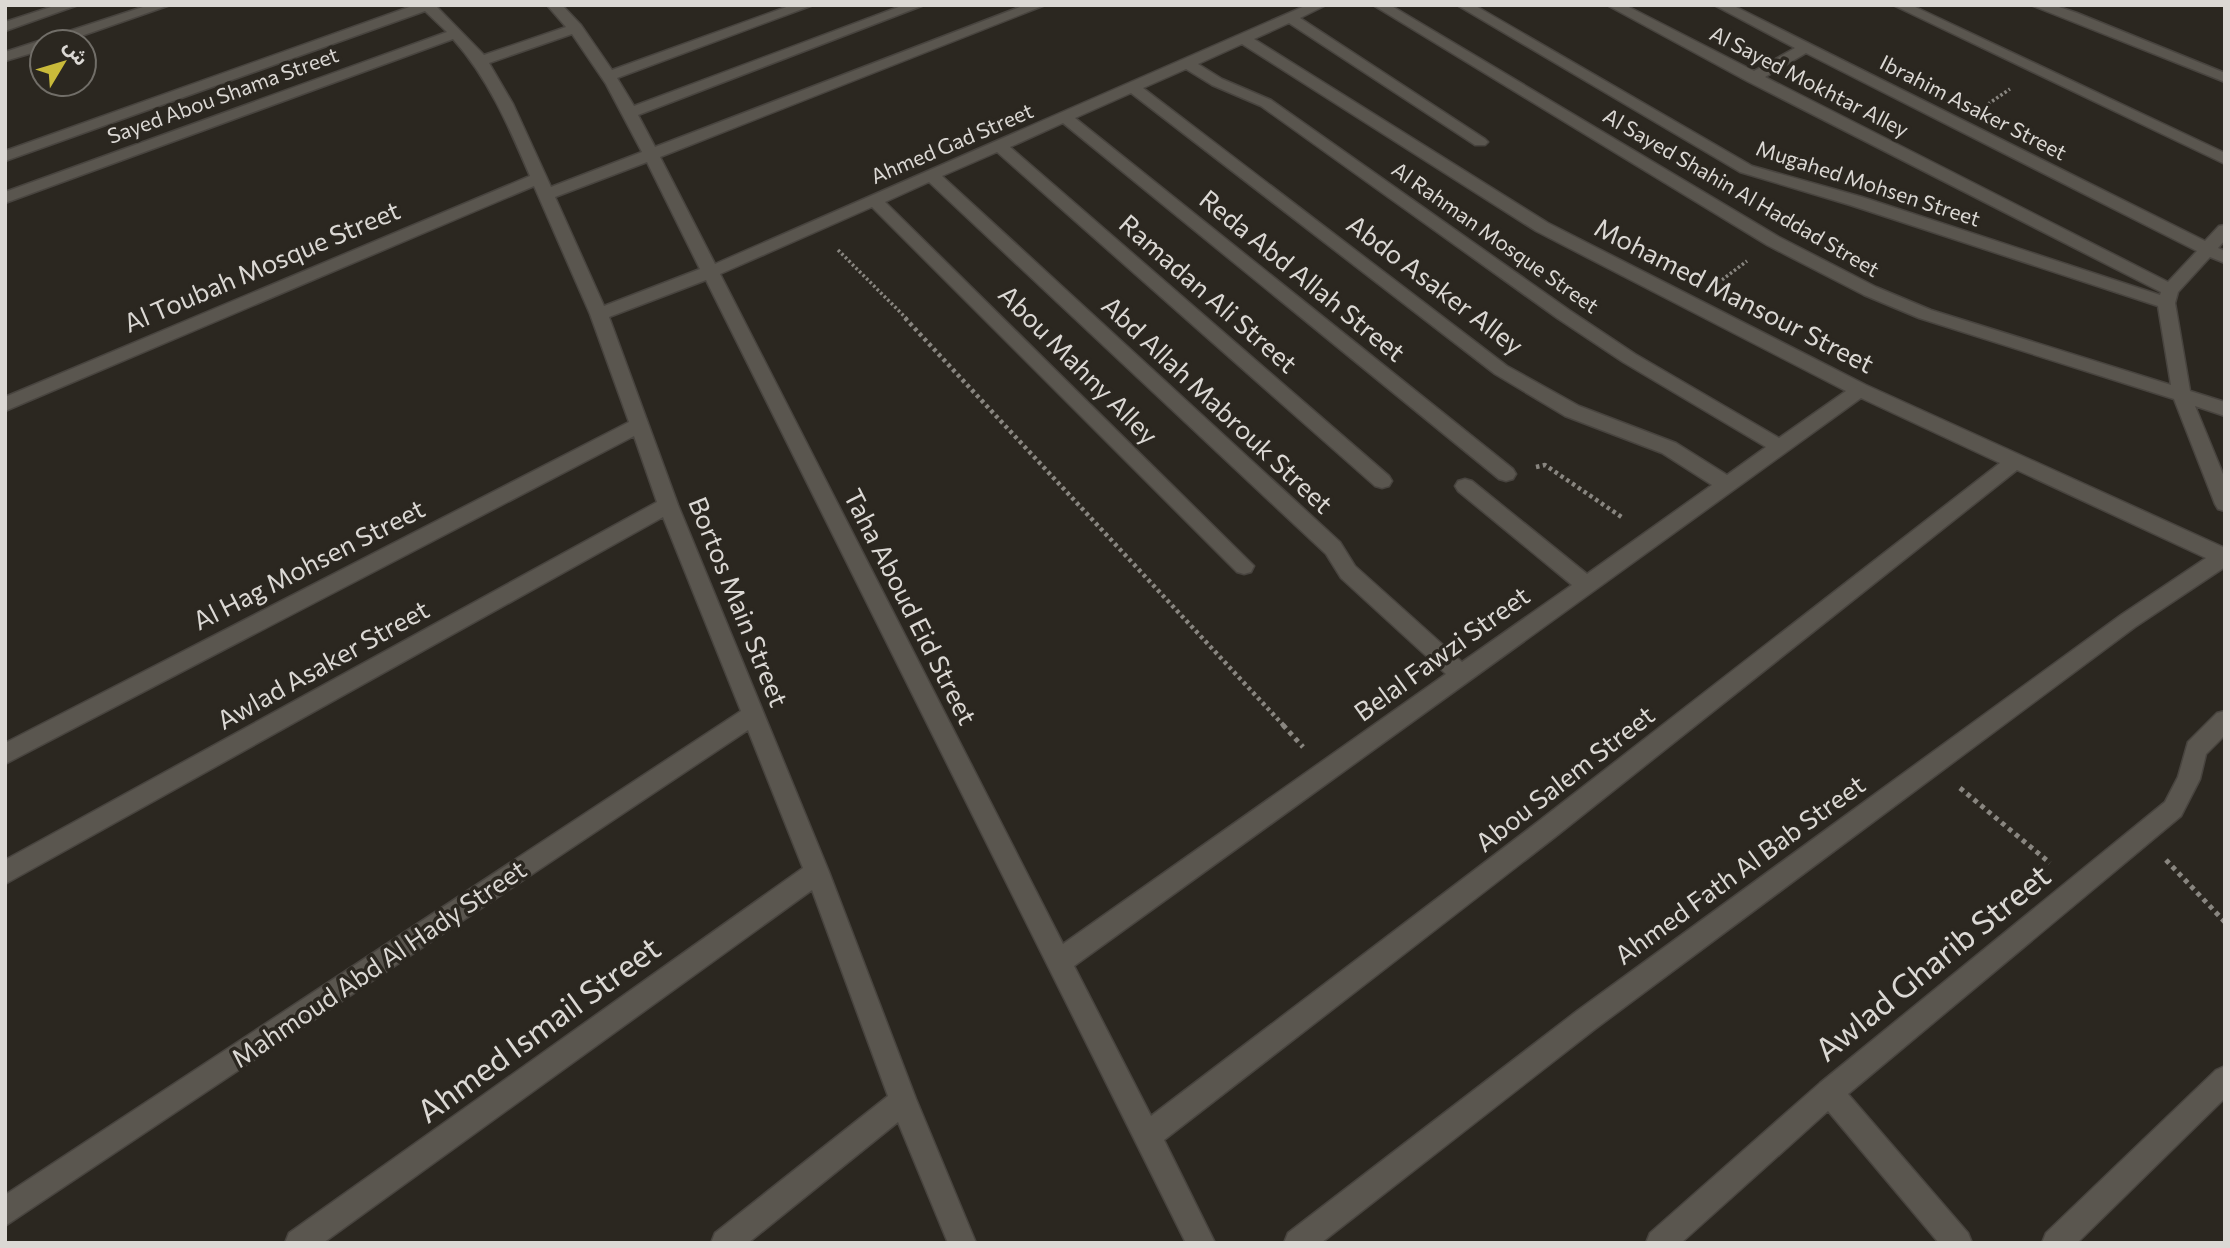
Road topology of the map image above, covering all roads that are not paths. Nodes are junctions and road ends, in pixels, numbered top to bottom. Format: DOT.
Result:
graph roads {
  1 [pos="71,5"];
  2 [pos="163,5"];
  3 [pos="806,5"];
  4 [pos="917,5"];
  5 [pos="1038,5"];
  6 [pos="1319,5"];
  7 [pos="1380,5"];
  8 [pos="1464,5"];
  9 [pos="1614,5"];
  10 [pos="1721,5"];
  11 [pos="1900,5"];
  12 [pos="2038,5"];
  13 [pos="426,6"];
  14 [pos="564,7"];
  15 [pos="2075,11"];
  16 [pos="1290,18"];
  17 [pos="5,26"];
  18 [pos="93,28"];
  19 [pos="576,28"];
  20 [pos="456,33"];
  21 [pos="1243,38"];
  22 [pos="1805,48"];
  23 [pos="28,50"];
  24 [pos="5,57"];
  25 [pos="481,61"];
  26 [pos="1187,63"];
  27 [pos="609,76"];
  28 [pos="1752,78"];
  29 [pos="2225,78"];
  30 [pos="1134,88"];
  31 [pos="630,113"];
  32 [pos="1066,118"];
  33 [pos="1480,142"];
  34 [pos="1001,147"];
  35 [pos="650,154"];
  36 [pos="5,156"];
  37 [pos="2225,159"];
  38 [pos="932,176"];
  39 [pos="542,187"];
  40 [pos="5,198"];
  41 [pos="875,201"];
  42 [pos="2225,230"];
  43 [pos="2206,249"];
  44 [pos="2225,258"];
  45 [pos="710,272"];
  46 [pos="2168,296"];
  47 [pos="599,314"];
  48 [pos="1860,390"];
  49 [pos="2182,397"];
  50 [pos="5,404"];
  51 [pos="2225,410"];
  52 [pos="639,425"];
  53 [pos="1780,447"];
  54 [pos="2014,462"];
  55 [pos="1506,474"];
  56 [pos="1382,481"];
  57 [pos="1727,485"];
  58 [pos="1465,486"];
  59 [pos="2225,504"];
  60 [pos="668,505"];
  61 [pos="2224,557"];
  62 [pos="1244,566"];
  63 [pos="1587,585"];
  64 [pos="1462,675"];
  65 [pos="753,716"];
  66 [pos="2225,720"];
  67 [pos="5,754"];
  68 [pos="817,872"];
  69 [pos="5,873"];
  70 [pos="1058,963"];
  71 [pos="2225,1079"];
  72 [pos="1829,1092"];
  73 [pos="903,1101"];
  74 [pos="1147,1136"];
  75 [pos="5,1212"];
  76 [pos="299,1243"];
  77 [pos="725,1243"];
  78 [pos="962,1243"];
  79 [pos="1201,1243"];
  80 [pos="1298,1243"];
  81 [pos="1660,1243"];
  82 [pos="1958,1243"];
  83 [pos="2056,1243"];
  1 -- 17 [label="street"];
  2 -- 18 [label="street"];
  3 -- 27 [label="street"];
  4 -- 31 [label="street"];
  5 -- 35 [label="street, Al Toubah Mosque Street"];
  6 -- 16 [label="street, Ahmed Gad Street"];
  7 -- 49 [label="street, Al Sayed Shahin Al Haddad Street"];
  8 -- 46 [label="street, Mugahed Mohsen Street"];
  9 -- 28 [label="street, Al Sayed Mokhtar Alley"];
  10 -- 22 [label="street, Ibrahim Asaker Street"];
  11 -- 37 [label="street"];
  12 -- 15 [label="street"];
  13 -- 20 [label="street, Bortos Main Street"];
  13 -- 36 [label="street"];
  14 -- 19 [label="street, Taha Aboud Eid Street"];
  15 -- 29 [label="street"];
  16 -- 21 [label="street, Ahmed Gad Street"];
  16 -- 33 [label="street"];
  19 -- 25 [label="street"];
  19 -- 27 [label="street, Taha Aboud Eid Street"];
  20 -- 25 [label="street, Bortos Main Street"];
  20 -- 40 [label="street, Sayed Abou Shama Street"];
  21 -- 26 [label="street, Ahmed Gad Street"];
  21 -- 48 [label="street, Mohamed Mansour Street"];
  22 -- 28 [label="street"];
  22 -- 43 [label="street, Ibrahim Asaker Street"];
  23 -- 24 [label="street"];
  25 -- 39 [label="street, Bortos Main Street"];
  26 -- 30 [label="street, Ahmed Gad Street"];
  26 -- 53 [label="street, Al Rahman Mosque Street"];
  27 -- 31 [label="street, Taha Aboud Eid Street"];
  28 -- 46 [label="street, Al Sayed Mokhtar Alley"];
  30 -- 32 [label="street, Ahmed Gad Street"];
  30 -- 57 [label="street, Abdo Asaker Alley"];
  31 -- 35 [label="street, Taha Aboud Eid Street"];
  32 -- 34 [label="street, Ahmed Gad Street"];
  32 -- 55 [label="street, Reda Abd Allah Street"];
  34 -- 38 [label="street, Ahmed Gad Street"];
  34 -- 56 [label="street, Ramadan Ali Street"];
  35 -- 39 [label="street, Al Toubah Mosque Street"];
  35 -- 45 [label="street, Taha Aboud Eid Street"];
  38 -- 41 [label="street, Ahmed Gad Street"];
  38 -- 64 [label="street, Abd Allah Mabrouk Street"];
  39 -- 47 [label="street, Bortos Main Street"];
  39 -- 50 [label="street, Al Toubah Mosque Street"];
  41 -- 45 [label="street, Ahmed Gad Street"];
  41 -- 62 [label="street, Abou Mahny Alley"];
  42 -- 43 [label="street"];
  43 -- 44 [label="street, Ibrahim Asaker Street"];
  43 -- 46 [label="street"];
  45 -- 47 [label="street, Ahmed Gad Street"];
  45 -- 70 [label="street, Taha Aboud Eid Street"];
  46 -- 49 [label="street"];
  47 -- 52 [label="street, Bortos Main Street"];
  48 -- 53 [label="street, Belal Fawzi Street"];
  48 -- 54 [label="street, Mohamed Mansour Street"];
  49 -- 51 [label="street"];
  49 -- 59 [label="street"];
  52 -- 60 [label="street, Bortos Main Street"];
  52 -- 67 [label="street, Al Hag Mohsen Street"];
  53 -- 57 [label="street, Belal Fawzi Street"];
  54 -- 61 [label="street, Mohamed Mansour Street"];
  54 -- 74 [label="street, Abou Salem Street"];
  57 -- 63 [label="street, Belal Fawzi Street"];
  58 -- 63 [label="street"];
  60 -- 65 [label="street, Bortos Main Street"];
  60 -- 69 [label="street, Awlad Asaker Street"];
  61 -- 80 [label="street, Ahmed Fath Al Bab Street"];
  63 -- 64 [label="street, Belal Fawzi Street"];
  64 -- 70 [label="street, Belal Fawzi Street"];
  65 -- 68 [label="street, Bortos Main Street"];
  65 -- 75 [label="street, Mahmoud Abd Al Hady Street"];
  66 -- 72 [label="street, Awlad Gharib Street"];
  68 -- 73 [label="street, Bortos Main Street"];
  68 -- 76 [label="street, Ahmed Ismail Street"];
  70 -- 74 [label="street, Taha Aboud Eid Street"];
  71 -- 83 [label="street"];
  72 -- 81 [label="street, Awlad Gharib Street"];
  72 -- 82 [label="street"];
  73 -- 77 [label="street"];
  73 -- 78 [label="street, Bortos Main Street"];
  74 -- 79 [label="street, Taha Aboud Eid Street"];
}
